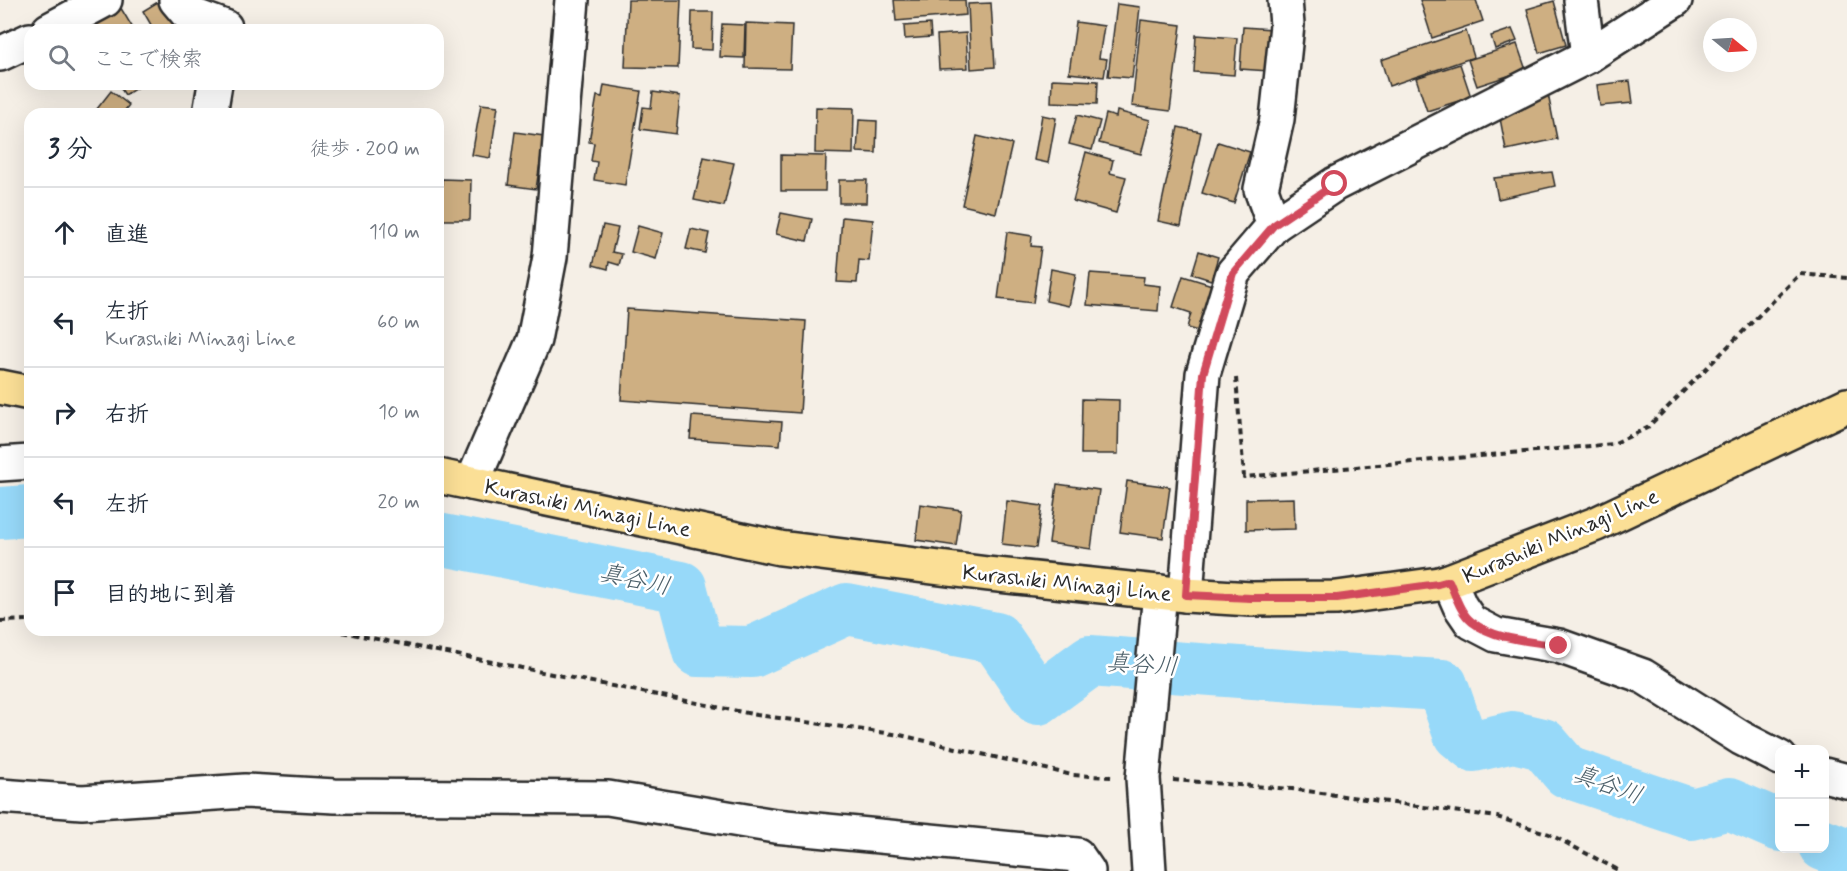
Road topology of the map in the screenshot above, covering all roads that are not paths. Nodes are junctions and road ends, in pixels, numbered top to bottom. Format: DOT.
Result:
graph roads {
  1 [pos="105,0"];
  2 [pos="176,0"];
  3 [pos="572,0"];
  4 [pos="1285,0"];
  5 [pos="1581,0"];
  6 [pos="1675,0"];
  7 [pos="226,19"];
  8 [pos="60,24"];
  9 [pos="24,42"];
  10 [pos="0,54"];
  11 [pos="1588,56"];
  12 [pos="214,90"];
  13 [pos="211,108"];
  14 [pos="1274,225"];
  15 [pos="0,387"];
  16 [pos="24,392"];
  17 [pos="1847,405"];
  18 [pos="24,462"];
  19 [pos="0,464"];
  20 [pos="444,477"];
  21 [pos="472,483"];
  22 [pos="1449,581"];
  23 [pos="1173,593"];
  24 [pos="1775,756"];
  25 [pos="1829,776"];
  26 [pos="1847,781"];
  27 [pos="0,796"];
  28 [pos="1088,871"];
  29 [pos="1149,871"];
  1 -- 8 [label="street"];
  2 -- 7 [label="street"];
  3 -- 21 [label="street"];
  4 -- 14 [label="street"];
  5 -- 11 [label="street"];
  6 -- 11 [label="street"];
  9 -- 10 [label="street"];
  11 -- 14 [label="street"];
  12 -- 13 [label="street"];
  14 -- 23 [label="street"];
  15 -- 16 [label="main road"];
  17 -- 22 [label="main road, Kurashiki Minagi Line"];
  18 -- 19 [label="street"];
  20 -- 21 [label="main road, Kurashiki Minagi Line"];
  21 -- 23 [label="main road, Kurashiki Minagi Line"];
  22 -- 23 [label="main road, Kurashiki Minagi Line"];
  22 -- 24 [label="street"];
  23 -- 29 [label="street"];
  25 -- 26 [label="street"];
  27 -- 28 [label="street"];
}
